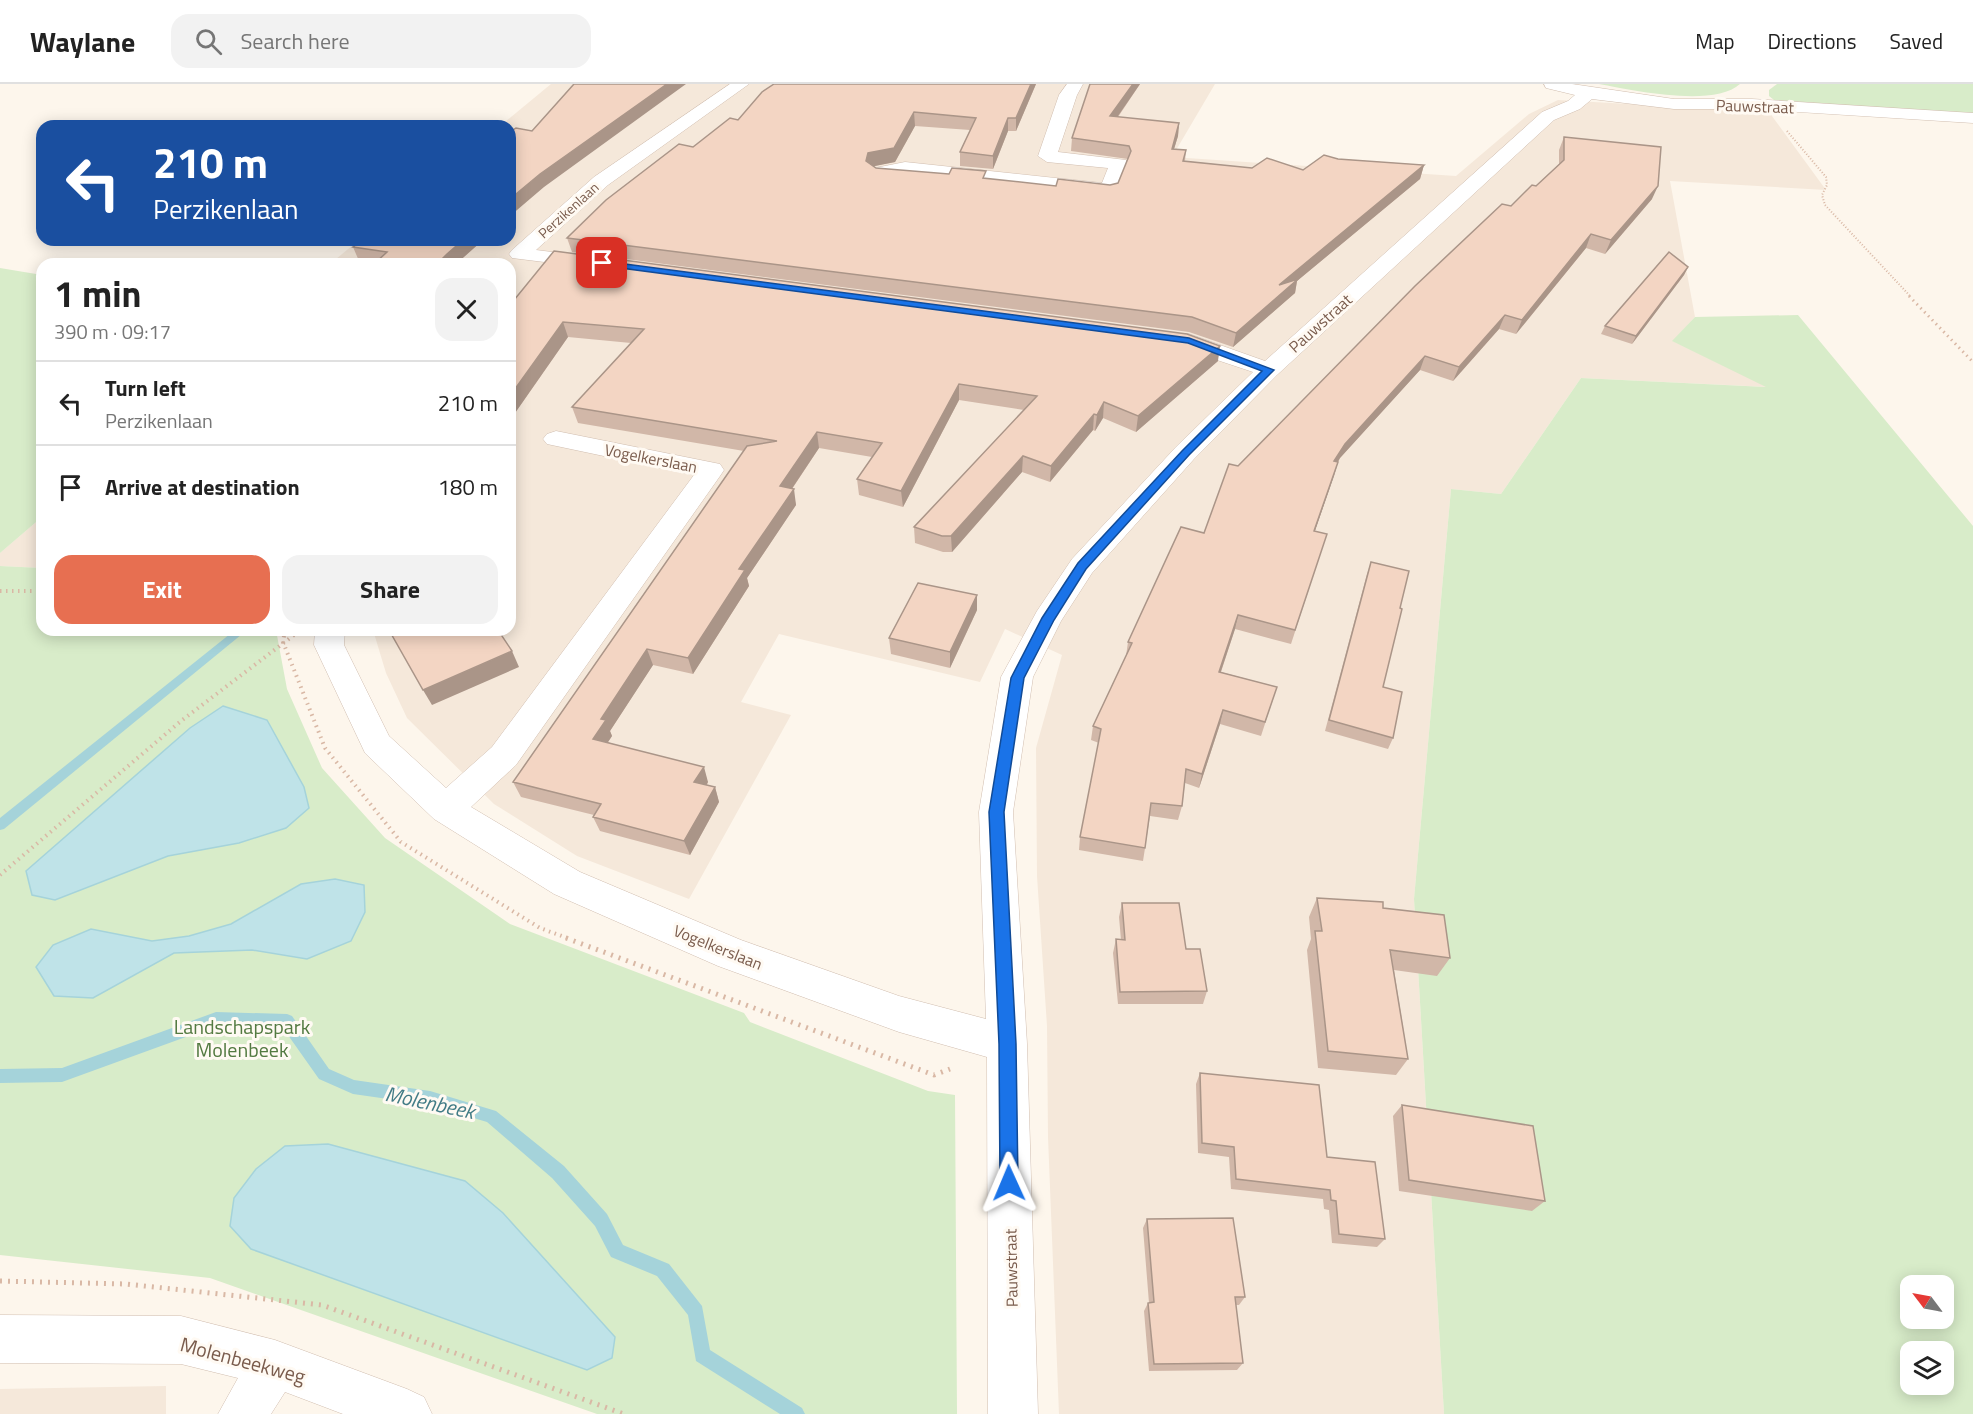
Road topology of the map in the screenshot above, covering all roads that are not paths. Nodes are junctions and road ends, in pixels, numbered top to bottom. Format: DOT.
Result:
graph roads {
  1 [pos="741,84"];
  2 [pos="1075,84"];
  3 [pos="1552,84"];
  4 [pos="1588,93"];
  5 [pos="1973,118"];
  6 [pos="1047,156"];
  7 [pos="877,173"];
  8 [pos="1035,182"];
  9 [pos="515,258"];
  10 [pos="516,259"];
  11 [pos="613,265"];
  12 [pos="1154,336"];
  13 [pos="1269,370"];
  14 [pos="556,439"];
  15 [pos="330,636"];
  16 [pos="446,809"];
  17 [pos="1007,1044"];
  18 [pos="0,1339"];
  19 [pos="275,1364"];
  20 [pos="243,1414"];
  21 [pos="407,1414"];
  22 [pos="1013,1414"];
  1 -- 9 [label="street, Perzikenlaan"];
  2 -- 6 [label="street"];
  3 -- 4 [label="street"];
  4 -- 5 [label="street, Pauwstraat"];
  4 -- 13 [label="street, Pauwstraat"];
  6 -- 8 [label="street"];
  6 -- 8 [label="street"];
  7 -- 8 [label="street"];
  10 -- 11 [label="street, Perzikenlaan"];
  12 -- 13 [label="street"];
  13 -- 17 [label="street, Pauwstraat"];
  14 -- 16 [label="street, Vogelkerslaan"];
  15 -- 16 [label="street, Vogelkerslaan"];
  16 -- 17 [label="street, Vogelkerslaan"];
  17 -- 22 [label="street, Pauwstraat"];
  18 -- 19 [label="street, Molenbeekweg"];
  19 -- 20 [label="street"];
  19 -- 21 [label="street, Molenbeekweg"];
}
